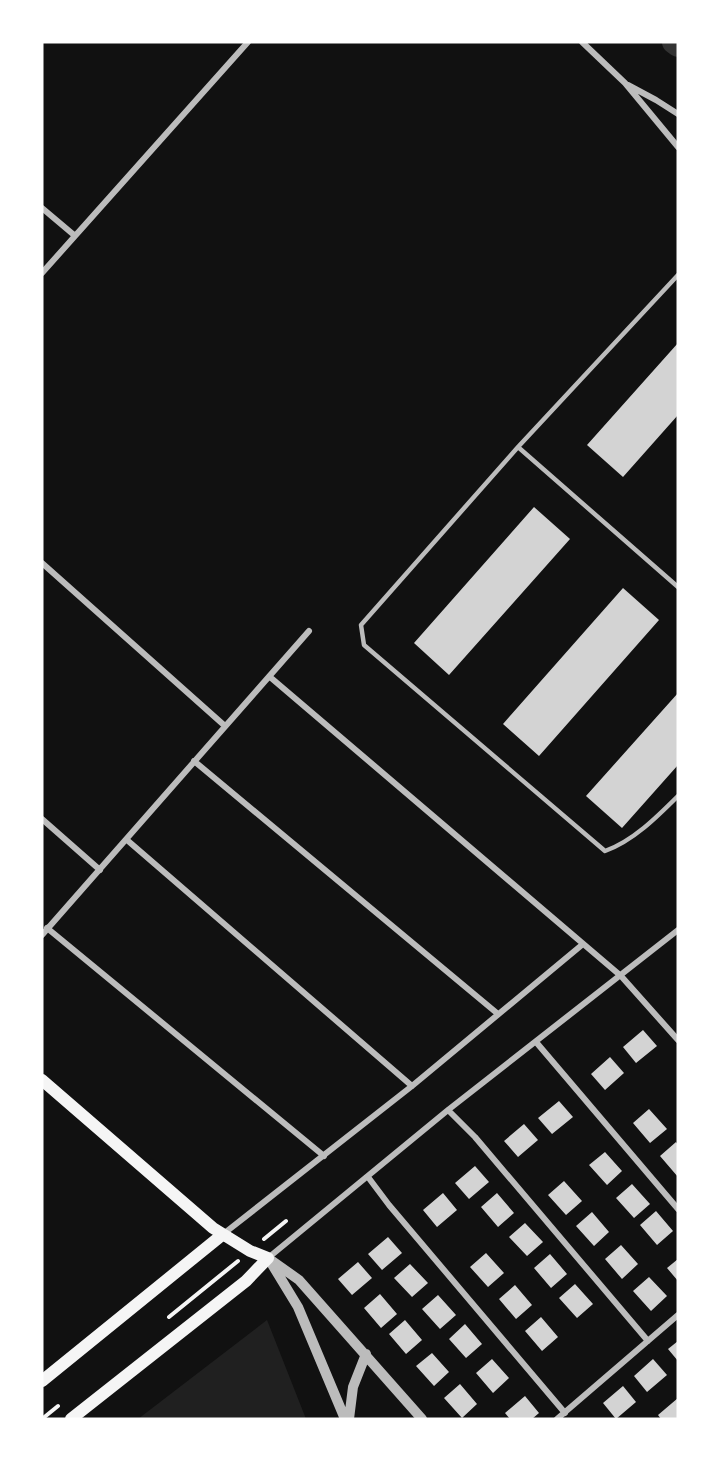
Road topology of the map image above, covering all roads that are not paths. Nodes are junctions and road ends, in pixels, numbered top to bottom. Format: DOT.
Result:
graph roads {
  1 [pos="248,42"];
  2 [pos="582,42"];
  3 [pos="625,83"];
  4 [pos="678,114"];
  5 [pos="678,147"];
  6 [pos="42,208"];
  7 [pos="74,236"];
  8 [pos="42,273"];
  9 [pos="678,275"];
  10 [pos="518,447"];
  11 [pos="42,563"];
  12 [pos="678,587"];
  13 [pos="309,631"];
  14 [pos="270,677"];
  15 [pos="225,726"];
  16 [pos="194,761"];
  17 [pos="678,796"];
  18 [pos="42,819"];
  19 [pos="127,840"];
  20 [pos="100,870"];
  21 [pos="47,928"];
  22 [pos="678,930"];
  23 [pos="42,934"];
  24 [pos="584,944"];
  25 [pos="621,976"];
  26 [pos="498,1014"];
  27 [pos="678,1040"];
  28 [pos="536,1042"];
  29 [pos="42,1080"];
  30 [pos="412,1086"];
  31 [pos="448,1110"];
  32 [pos="324,1156"];
  33 [pos="368,1177"];
  34 [pos="678,1209"];
  35 [pos="222,1235"];
  36 [pos="268,1258"];
  37 [pos="678,1315"];
  38 [pos="648,1341"];
  39 [pos="366,1354"];
  40 [pos="42,1381"];
  41 [pos="565,1413"];
  42 [pos="71,1419"];
  43 [pos="347,1419"];
  44 [pos="422,1419"];
  45 [pos="557,1419"];
  1 -- 7 [label="street"];
  2 -- 3 [label="street"];
  3 -- 4 [label="street"];
  3 -- 5 [label="street"];
  6 -- 7 [label="street"];
  7 -- 8 [label="street"];
  9 -- 10 [label="lane"];
  10 -- 12 [label="lane"];
  10 -- 17 [label="lane"];
  11 -- 15 [label="street"];
  13 -- 14 [label="street"];
  14 -- 15 [label="street"];
  14 -- 24 [label="street"];
  15 -- 16 [label="street"];
  16 -- 19 [label="street"];
  16 -- 26 [label="street"];
  18 -- 20 [label="street"];
  19 -- 20 [label="street"];
  19 -- 30 [label="street"];
  20 -- 21 [label="street"];
  21 -- 23 [label="street"];
  21 -- 32 [label="street"];
  22 -- 25 [label="street"];
  24 -- 25 [label="street"];
  24 -- 26 [label="street"];
  25 -- 27 [label="street"];
  25 -- 28 [label="street"];
  26 -- 30 [label="street"];
  28 -- 31 [label="street"];
  28 -- 34 [label="street"];
  29 -- 35 [label="main road"];
  30 -- 32 [label="street"];
  31 -- 33 [label="street"];
  31 -- 38 [label="street"];
  32 -- 35 [label="street"];
  33 -- 36 [label="street"];
  33 -- 41 [label="street"];
  35 -- 36 [label="main road"];
  35 -- 40 [label="main road"];
  36 -- 39 [label="street"];
  36 -- 42 [label="main road"];
  36 -- 43 [label="street"];
  37 -- 38 [label="street"];
  38 -- 41 [label="street"];
  39 -- 43 [label="street"];
  39 -- 44 [label="street"];
  41 -- 45 [label="street"];
}
